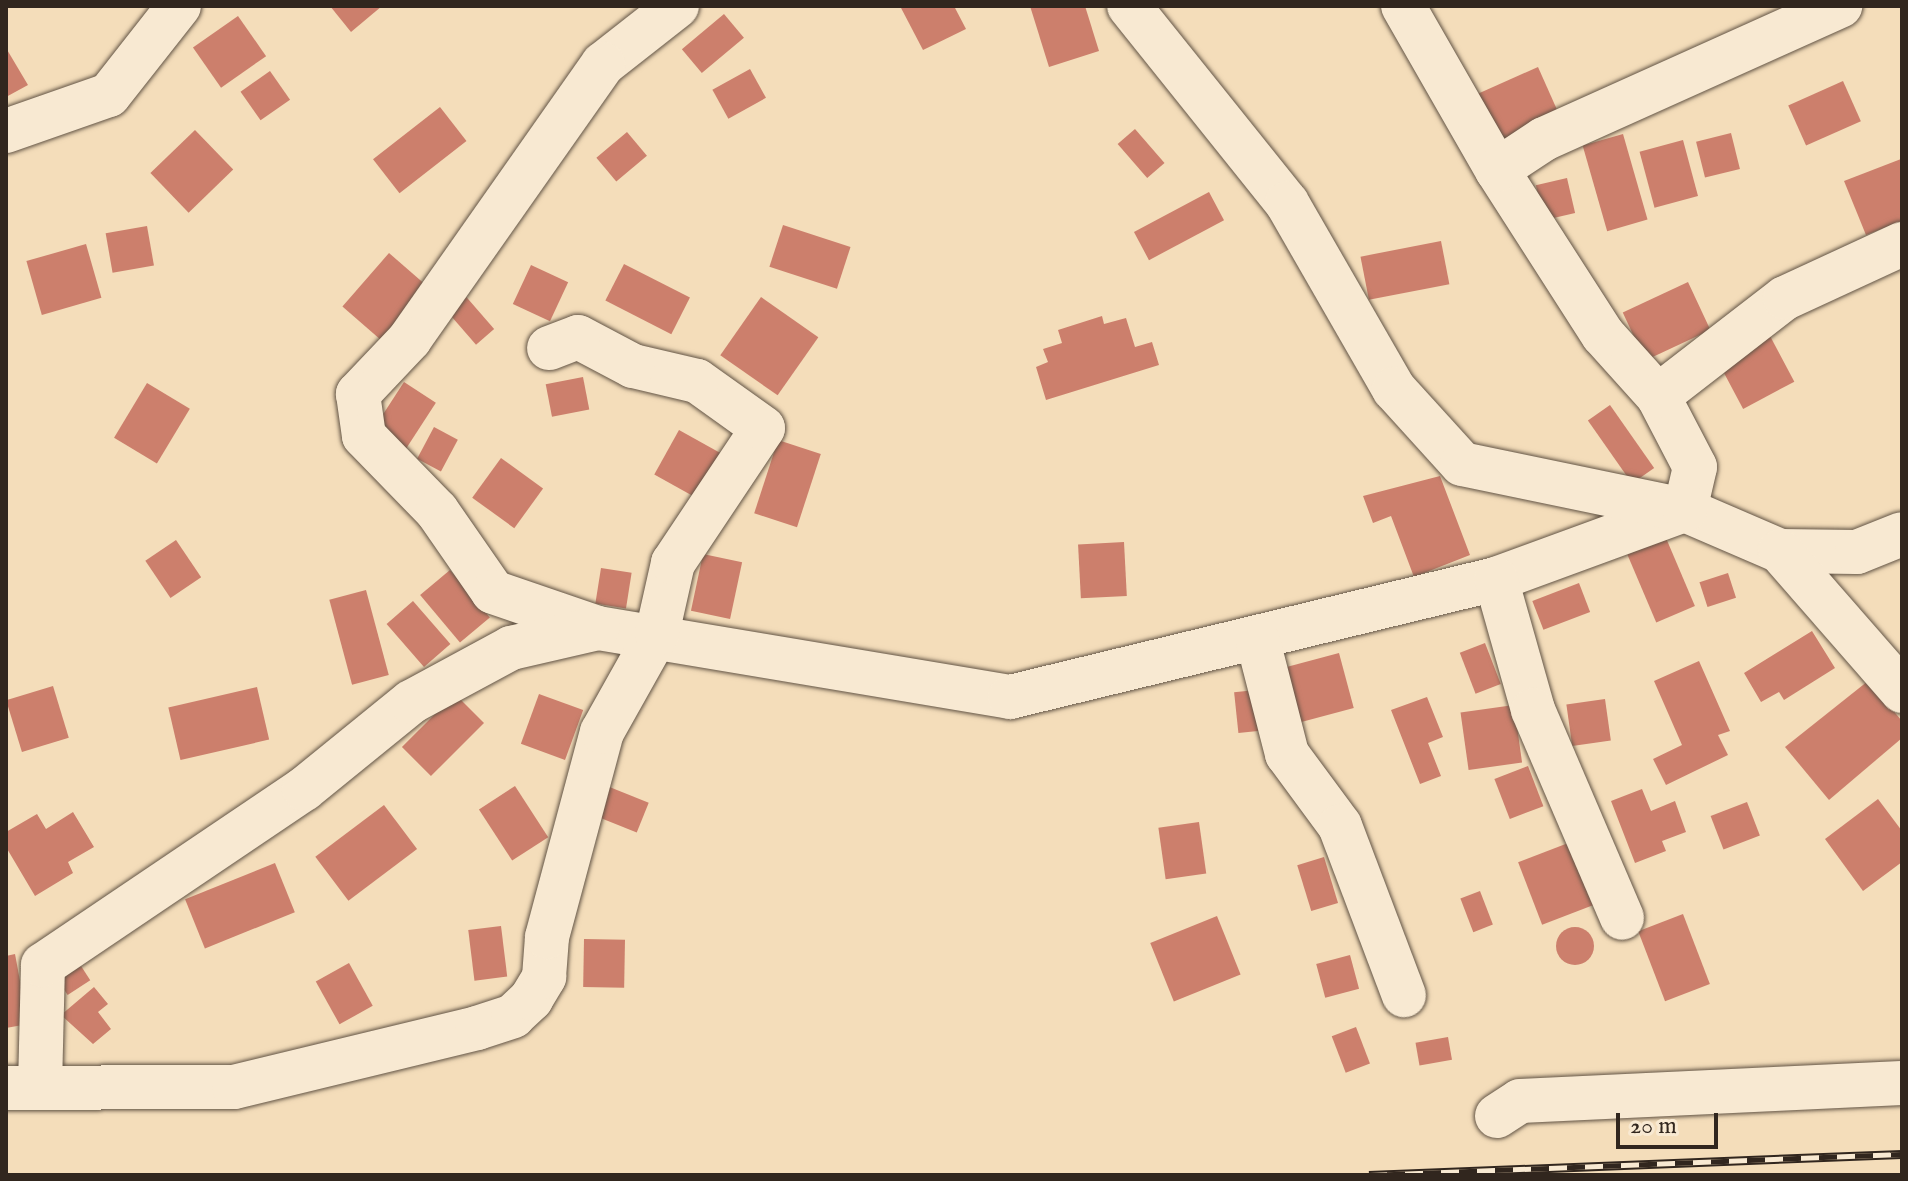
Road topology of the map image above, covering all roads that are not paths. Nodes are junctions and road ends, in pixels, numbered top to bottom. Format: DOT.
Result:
graph roads {
  1 [pos="179,6"];
  2 [pos="677,6"];
  3 [pos="1129,6"];
  4 [pos="1403,6"];
  5 [pos="1840,6"];
  6 [pos="6,131"];
  7 [pos="1497,170"];
  8 [pos="1902,244"];
  9 [pos="549,348"];
  10 [pos="1658,396"];
  11 [pos="1685,510"];
  12 [pos="1902,534"];
  13 [pos="1780,551"];
  14 [pos="1496,579"];
  15 [pos="598,628"];
  16 [pos="657,634"];
  17 [pos="1258,641"];
  18 [pos="1902,691"];
  19 [pos="1622,918"];
  20 [pos="1404,995"];
  21 [pos="1902,1083"];
  22 [pos="23,1088"];
  23 [pos="1497,1116"];
  1 -- 6 [label="street"];
  2 -- 15 [label="street"];
  3 -- 11 [label="street"];
  4 -- 7 [label="street"];
  5 -- 7 [label="street"];
  7 -- 10 [label="street"];
  8 -- 10 [label="street"];
  9 -- 16 [label="street"];
  10 -- 11 [label="street"];
  11 -- 13 [label="street"];
  11 -- 14 [label="street"];
  12 -- 13 [label="street"];
  13 -- 18 [label="street"];
  14 -- 17 [label="street"];
  14 -- 19 [label="street"];
  15 -- 16 [label="street"];
  15 -- 22 [label="street"];
  16 -- 17 [label="street"];
  16 -- 22 [label="street"];
  17 -- 20 [label="street"];
  21 -- 23 [label="street"];
}
